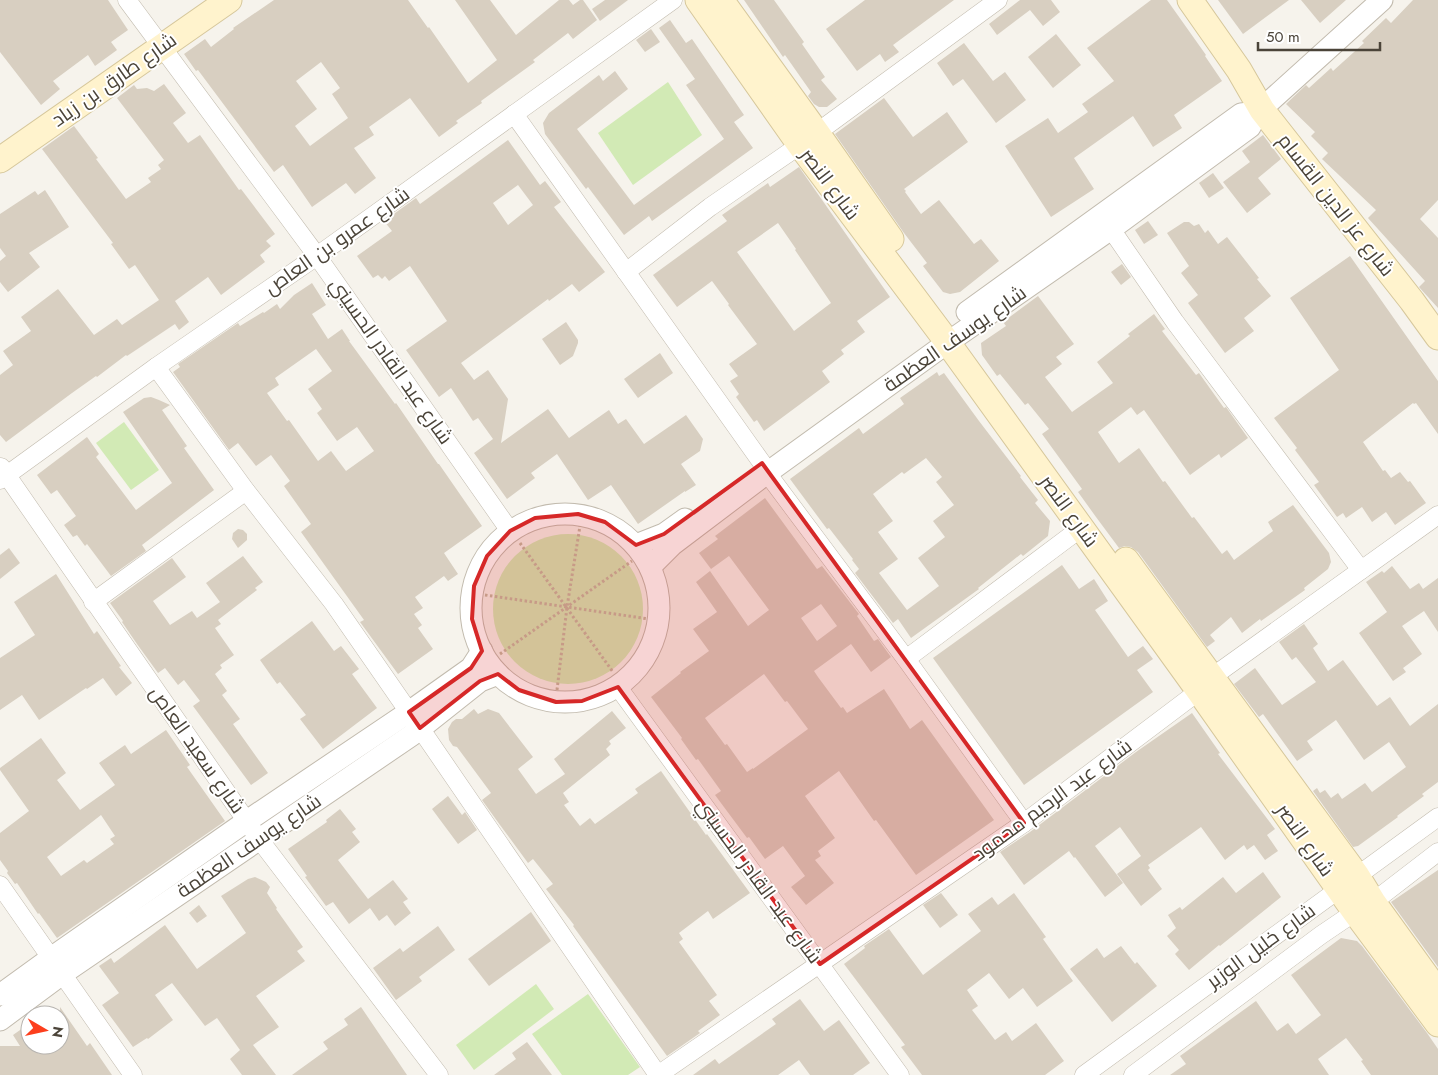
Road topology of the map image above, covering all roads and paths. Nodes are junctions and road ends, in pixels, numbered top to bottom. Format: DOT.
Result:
graph roads {
  1 [pos="127,0"];
  2 [pos="229,0"];
  3 [pos="674,0"];
  4 [pos="698,0"];
  5 [pos="721,0"];
  6 [pos="998,0"];
  7 [pos="1190,0"];
  8 [pos="1382,0"];
  9 [pos="161,47"];
  10 [pos="1263,108"];
  11 [pos="514,114"];
  12 [pos="809,139"];
  13 [pos="0,160"];
  14 [pos="1111,229"];
  15 [pos="317,256"];
  16 [pos="626,272"];
  17 [pos="1438,325"];
  18 [pos="949,334"];
  19 [pos="1438,337"];
  20 [pos="156,367"];
  21 [pos="765,468"];
  22 [pos="2,474"];
  23 [pos="246,491"];
  24 [pos="1438,515"];
  25 [pos="580,526"];
  26 [pos="1082,528"];
  27 [pos="514,536"];
  28 [pos="640,557"];
  29 [pos="1361,570"];
  30 [pos="485,595"];
  31 [pos="93,602"];
  32 [pos="567,607"];
  33 [pos="649,619"];
  34 [pos="906,659"];
  35 [pos="493,660"];
  36 [pos="616,681"];
  37 [pos="1206,684"];
  38 [pos="557,690"];
  39 [pos="415,720"];
  40 [pos="1438,817"];
  41 [pos="247,822"];
  42 [pos="1024,823"];
  43 [pos="259,839"];
  44 [pos="1438,852"];
  45 [pos="1348,882"];
  46 [pos="0,885"];
  47 [pos="1364,907"];
  48 [pos="820,964"];
  49 [pos="56,966"];
  50 [pos="1438,992"];
  51 [pos="0,995"];
  52 [pos="0,1020"];
  53 [pos="1438,1024"];
  54 [pos="133,1075"];
  55 [pos="439,1075"];
  56 [pos="658,1075"];
  57 [pos="900,1075"];
  58 [pos="1084,1075"];
  59 [pos="1133,1075"];
  1 -- 9 [label="street, شارع عبد القادر الحسيني"];
  2 -- 9 [label="main road, شارع طارق بن زياد"];
  3 -- 11 [label="street, شارع عمرو بن العاص"];
  4 -- 12 [label="main road, شارع النصر"];
  5 -- 12 [label="main road, شارع النصر"];
  6 -- 12 [label="street"];
  7 -- 10 [label="main road, شارع عز الدين القسام"];
  8 -- 10 [label="street, شارع يوسف العظمة"];
  9 -- 13 [label="main road, شارع طارق بن زياد"];
  9 -- 15 [label="street, شارع عبد القادر الحسيني"];
  10 -- 14 [label="street, شارع يوسف العظمة"];
  10 -- 17 [label="main road, شارع عز الدين القسام"];
  10 -- 18 [label="street, شارع يوسف العظمة"];
  10 -- 19 [label="main road, شارع عز الدين القسام"];
  11 -- 15 [label="street, شارع عمرو بن العاص"];
  11 -- 16 [label="street"];
  12 -- 16 [label="street"];
  12 -- 18 [label="main road, شارع النصر"];
  14 -- 18 [label="street, شارع يوسف العظمة"];
  14 -- 29 [label="street"];
  15 -- 20 [label="street, شارع عمرو بن العاص"];
  15 -- 27 [label="street, شارع عبد القادر الحسيني"];
  16 -- 21 [label="street"];
  18 -- 21 [label="street, شارع يوسف العظمة"];
  18 -- 26 [label="main road, شارع النصر"];
  18 -- 37 [label="main road, شارع النصر"];
  20 -- 22 [label="street, شارع عمرو بن العاص"];
  20 -- 23 [label="street"];
  21 -- 28 [label="street, شارع يوسف العظمة"];
  21 -- 34 [label="street"];
  22 -- 31 [label="street, شارع سعيد العاص"];
  23 -- 31 [label="street"];
  23 -- 39 [label="street"];
  24 -- 29 [label="street, شارع عبد الرحيم محمود"];
  25 -- 32 [label="path"];
  26 -- 34 [label="street"];
  26 -- 37 [label="main road, شارع النصر"];
  27 -- 28 [label="street"];
  27 -- 32 [label="path"];
  27 -- 35 [label="street"];
  28 -- 32 [label="path"];
  28 -- 36 [label="street"];
  29 -- 37 [label="street, شارع عبد الرحيم محمود"];
  30 -- 32 [label="path"];
  31 -- 41 [label="street, شارع سعيد العاص"];
  32 -- 33 [label="path"];
  32 -- 35 [label="path"];
  32 -- 36 [label="path"];
  32 -- 38 [label="path"];
  34 -- 42 [label="street"];
  35 -- 36 [label="street"];
  35 -- 39 [label="street, شارع يوسف العظمة"];
  36 -- 48 [label="street, شارع عبد القادر الحسيني"];
  37 -- 42 [label="street, شارع عبد الرحيم محمود"];
  37 -- 45 [label="main road, شارع النصر"];
  39 -- 41 [label="street, شارع يوسف العظمة"];
  39 -- 43 [label="street, شارع يوسف العظمة"];
  39 -- 56 [label="street"];
  40 -- 45 [label="street, شارع خليل الوزير"];
  41 -- 43 [label="street, شارع سعيد العاص"];
  41 -- 49 [label="street, شارع يوسف العظمة"];
  42 -- 48 [label="street, شارع عبد الرحيم محمود"];
  43 -- 49 [label="street, شارع يوسف العظمة"];
  43 -- 55 [label="street, شارع سعيد العاص"];
  44 -- 47 [label="street, شارع خليل الوزير"];
  45 -- 47 [label="main road, شارع النصر"];
  45 -- 58 [label="street, شارع خليل الوزير"];
  46 -- 49 [label="street"];
  47 -- 50 [label="main road, شارع النصر"];
  47 -- 53 [label="main road, شارع النصر"];
  47 -- 59 [label="street, شارع خليل الوزير"];
  48 -- 56 [label="street, شارع عبد الرحيم محمود"];
  48 -- 57 [label="street, شارع عبد القادر الحسيني"];
  49 -- 51 [label="street, شارع يوسف العظمة"];
  49 -- 52 [label="street, شارع يوسف العظمة"];
  49 -- 54 [label="street"];
}
